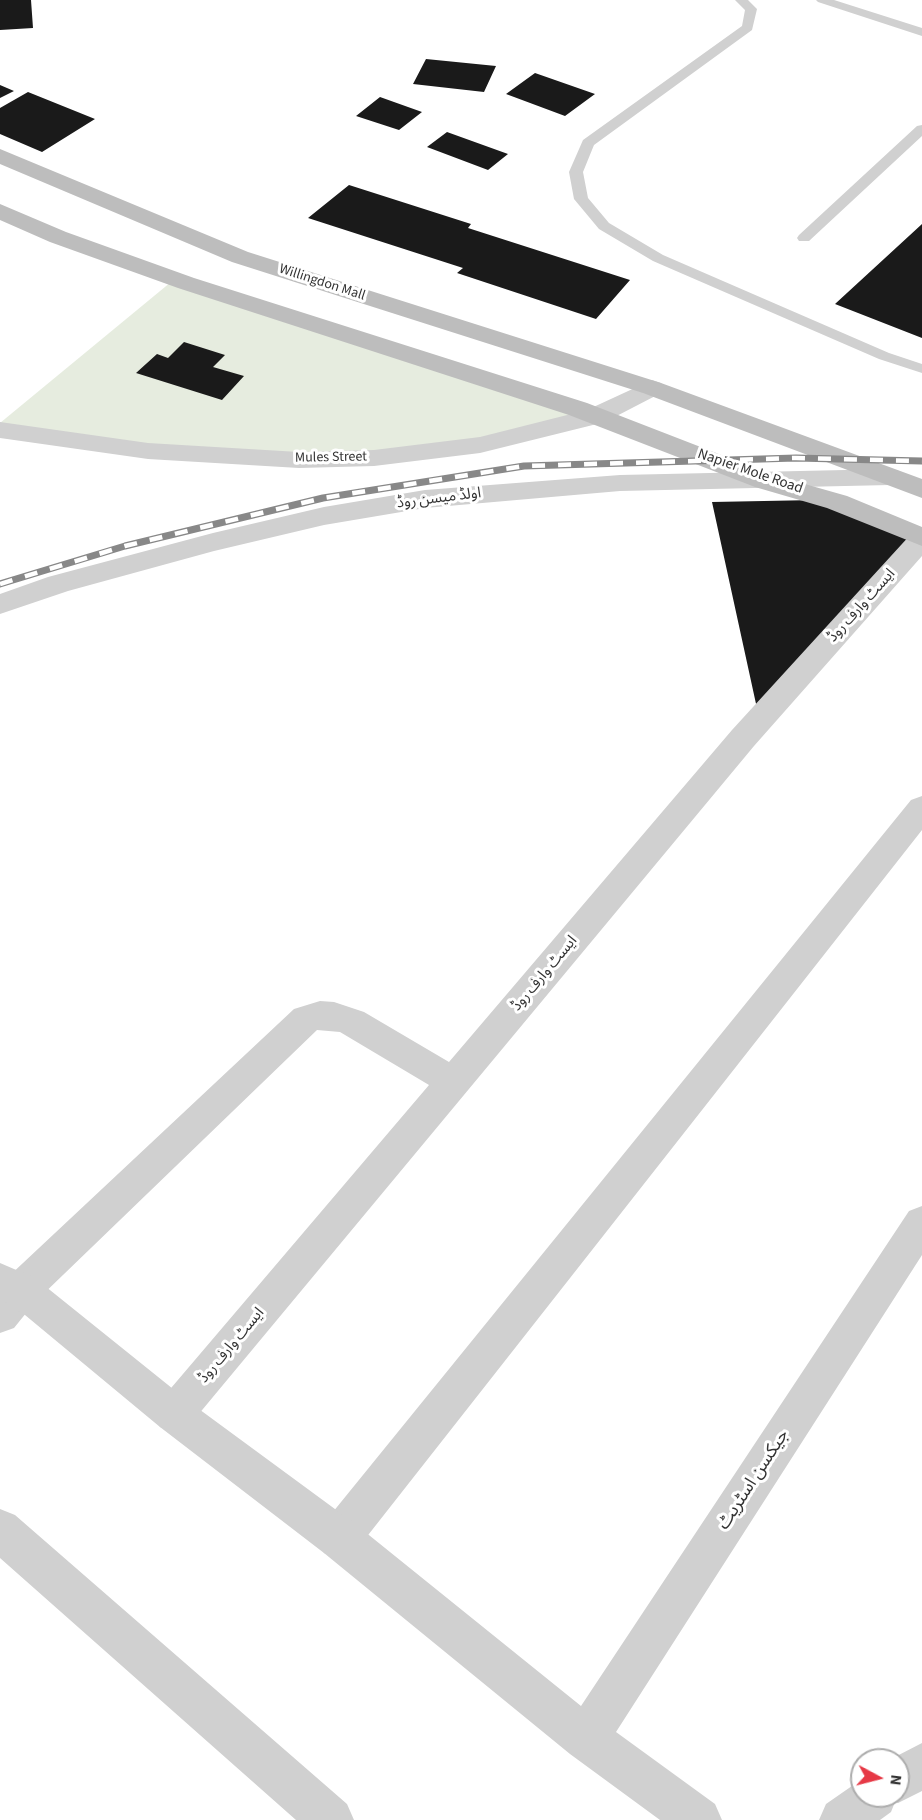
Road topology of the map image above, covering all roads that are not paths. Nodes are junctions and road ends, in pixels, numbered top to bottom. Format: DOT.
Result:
graph roads {
  1 [pos="741,0"];
  2 [pos="822,0"];
  3 [pos="922,32"];
  4 [pos="922,129"];
  5 [pos="0,156"];
  6 [pos="0,211"];
  7 [pos="804,238"];
  8 [pos="922,369"];
  9 [pos="652,388"];
  10 [pos="587,412"];
  11 [pos="0,430"];
  12 [pos="890,477"];
  13 [pos="764,480"];
  14 [pos="922,489"];
  15 [pos="922,538"];
  16 [pos="0,604"];
  17 [pos="922,808"];
  18 [pos="453,1082"];
  19 [pos="922,1223"];
  20 [pos="7,1295"];
  21 [pos="174,1414"];
  22 [pos="0,1530"];
  23 [pos="339,1538"];
  24 [pos="586,1738"];
  25 [pos="858,1808"];
  26 [pos="331,1820"];
  27 [pos="699,1820"];
  28 [pos="842,1820"];
  1 -- 8 [label="lane"];
  2 -- 3 [label="lane"];
  4 -- 7 [label="lane"];
  5 -- 9 [label="main road, Willingdon Mall"];
  6 -- 10 [label="main road"];
  9 -- 10 [label="street, Mules Street"];
  9 -- 12 [label="main road"];
  10 -- 11 [label="street, Mules Street"];
  10 -- 13 [label="main road, Napier Mole Road"];
  12 -- 13 [label="street, اولڈ میسن روڈ"];
  12 -- 14 [label="main road"];
  13 -- 15 [label="main road, Napier Mole Road"];
  13 -- 16 [label="street, اولڈ میسن روڈ"];
  15 -- 18 [label="street, ایسٹ وارف روڈ"];
  17 -- 23 [label="street"];
  18 -- 20 [label="street"];
  18 -- 21 [label="street, ایسٹ وارف روڈ"];
  19 -- 24 [label="street, جیکسن اسٹریٹ"];
  20 -- 21 [label="street"];
  21 -- 23 [label="street"];
  22 -- 26 [label="street"];
  23 -- 24 [label="street"];
  24 -- 27 [label="street"];
  25 -- 28 [label="street"];
}
